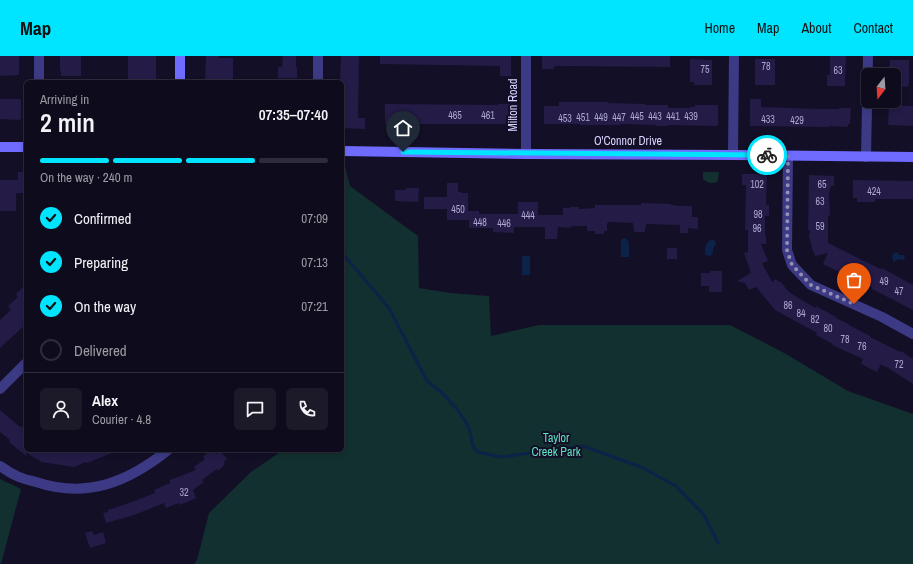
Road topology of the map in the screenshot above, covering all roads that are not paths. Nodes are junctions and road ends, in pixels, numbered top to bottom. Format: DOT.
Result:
graph roads {
  1 [pos="39,56"];
  2 [pos="180,56"];
  3 [pos="318,56"];
  4 [pos="526,56"];
  5 [pos="734,56"];
  6 [pos="868,56"];
  7 [pos="39,80"];
  8 [pos="180,80"];
  9 [pos="318,80"];
  10 [pos="0,147"];
  11 [pos="24,147"];
  12 [pos="344,151"];
  13 [pos="526,154"];
  14 [pos="733,154"];
  15 [pos="788,156"];
  16 [pos="866,157"];
  17 [pos="913,157"];
  18 [pos="913,334"];
  19 [pos="24,365"];
  20 [pos="0,389"];
  21 [pos="166,452"];
  22 [pos="0,466"];
  1 -- 7 [label="street"];
  2 -- 8 [label="main road"];
  3 -- 9 [label="street"];
  4 -- 13 [label="street, Milton Road"];
  5 -- 14 [label="street"];
  6 -- 16 [label="street"];
  10 -- 11 [label="main road"];
  12 -- 13 [label="main road, O'Connor Drive"];
  13 -- 14 [label="main road, O'Connor Drive"];
  14 -- 15 [label="main road, O'Connor Drive"];
  15 -- 16 [label="main road, O'Connor Drive"];
  15 -- 18 [label="street"];
  16 -- 17 [label="main road, O'Connor Drive"];
  19 -- 20 [label="street"];
  21 -- 22 [label="street"];
}
